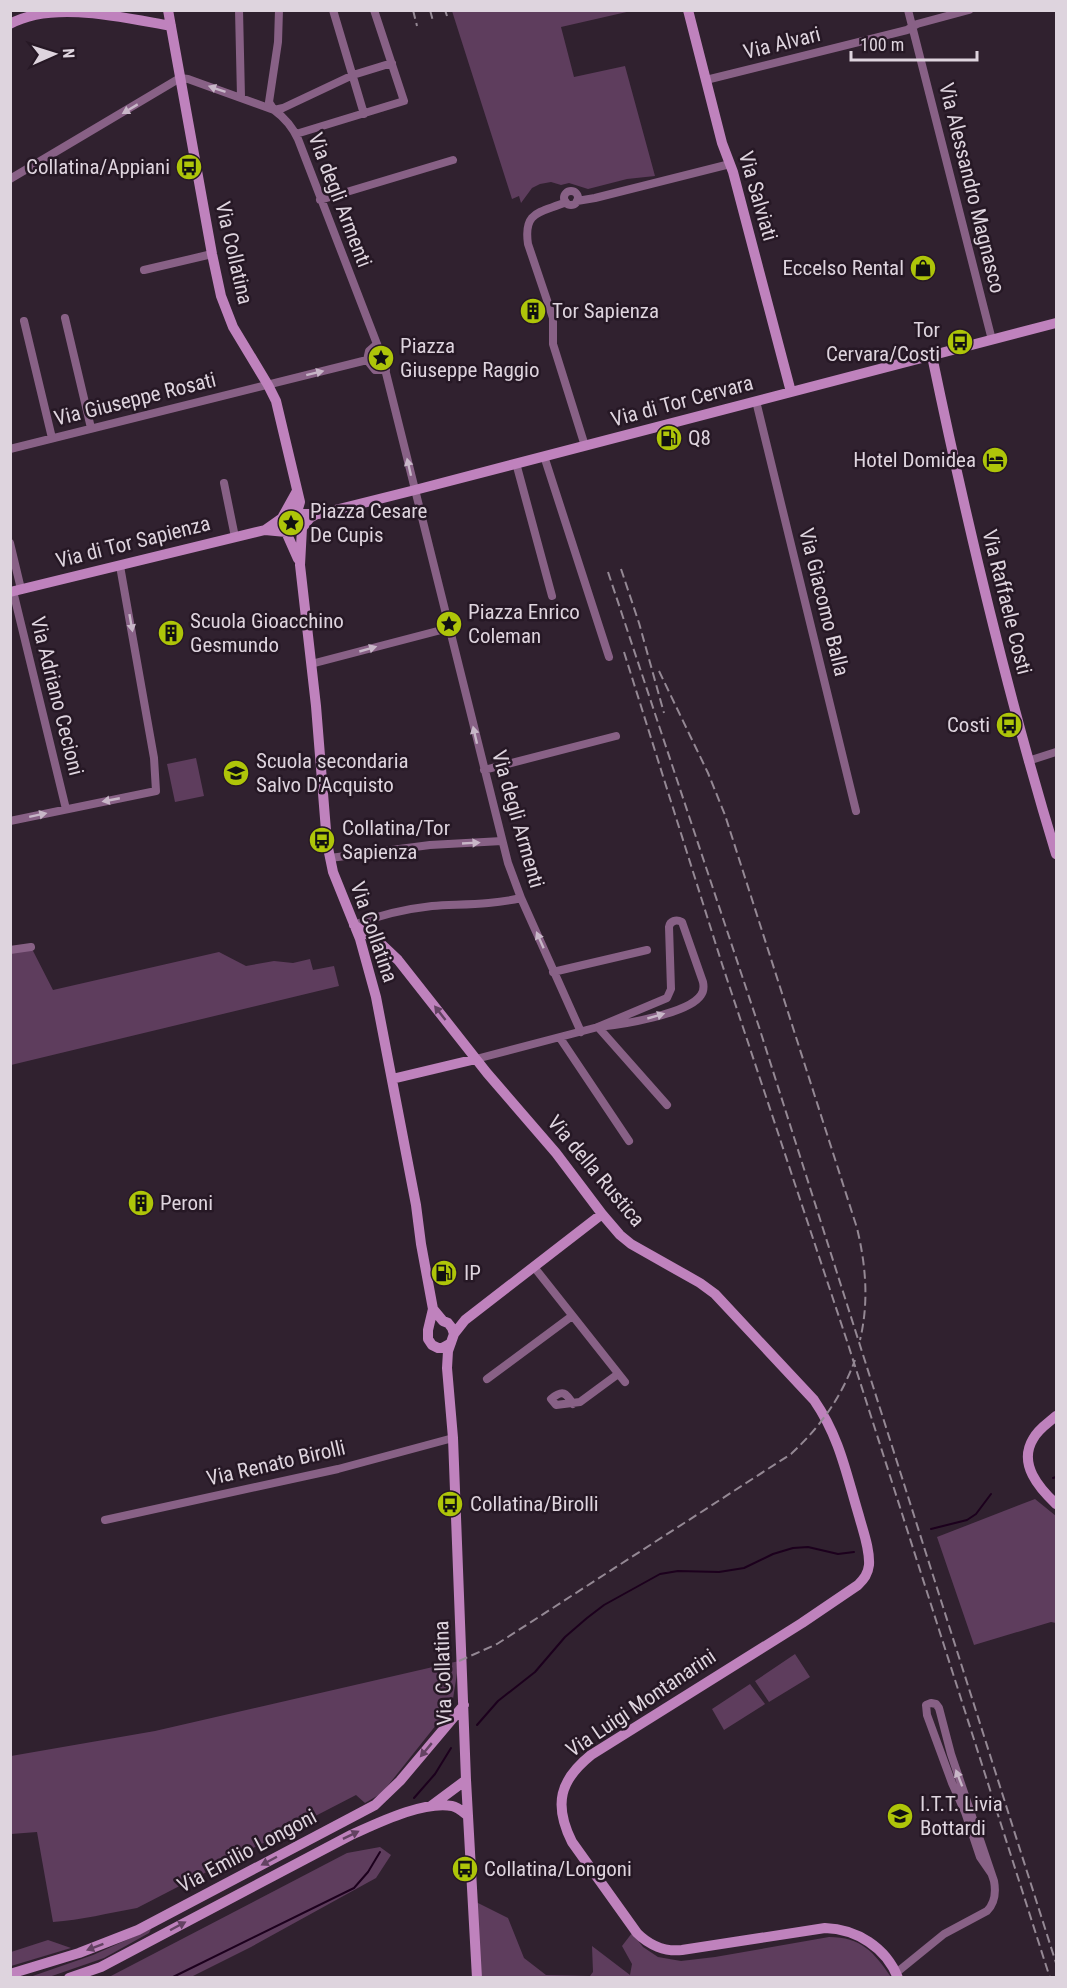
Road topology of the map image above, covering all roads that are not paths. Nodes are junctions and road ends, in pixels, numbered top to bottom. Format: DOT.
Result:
graph roads {
  1 [pos="168,10"];
  2 [pos="239,10"];
  3 [pos="279,10"];
  4 [pos="333,10"];
  5 [pos="374,10"];
  6 [pos="688,10"];
  7 [pos="908,10"];
  8 [pos="969,10"];
  9 [pos="10,24"];
  10 [pos="171,26"];
  11 [pos="912,27"];
  12 [pos="392,63"];
  13 [pos="353,75"];
  14 [pos="180,78"];
  15 [pos="706,80"];
  16 [pos="241,97"];
  17 [pos="274,110"];
  18 [pos="364,114"];
  19 [pos="296,134"];
  20 [pos="453,160"];
  21 [pos="730,164"];
  22 [pos="10,179"];
  23 [pos="320,200"];
  24 [pos="212,254"];
  25 [pos="144,270"];
  26 [pos="65,318"];
  27 [pos="24,321"];
  28 [pos="1056,323"];
  29 [pos="375,340"];
  30 [pos="992,340"];
  31 [pos="932,356"];
  32 [pos="364,361"];
  33 [pos="387,373"];
  34 [pos="268,385"];
  35 [pos="791,393"];
  36 [pos="756,401"];
  37 [pos="91,428"];
  38 [pos="52,438"];
  39 [pos="585,446"];
  40 [pos="10,449"];
  41 [pos="544,456"];
  42 [pos="516,464"];
  43 [pos="224,483"];
  44 [pos="415,490"];
  45 [pos="297,492"];
  46 [pos="299,513"];
  47 [pos="317,514"];
  48 [pos="283,516"];
  49 [pos="303,527"];
  50 [pos="265,530"];
  51 [pos="285,532"];
  52 [pos="235,537"];
  53 [pos="10,543"];
  54 [pos="300,565"];
  55 [pos="120,566"];
  56 [pos="15,591"];
  57 [pos="552,596"];
  58 [pos="449,628"];
  59 [pos="609,657"];
  60 [pos="311,664"];
  61 [pos="616,736"];
  62 [pos="1056,752"];
  63 [pos="1028,761"];
  64 [pos="484,770"];
  65 [pos="66,809"];
  66 [pos="855,811"];
  67 [pos="10,821"];
  68 [pos="502,841"];
  69 [pos="1056,854"];
  70 [pos="330,858"];
  71 [pos="521,898"];
  72 [pos="354,925"];
  73 [pos="31,947"];
  74 [pos="10,950"];
  75 [pos="647,950"];
  76 [pos="554,972"];
  77 [pos="598,1027"];
  78 [pos="580,1032"];
  79 [pos="560,1038"];
  80 [pos="476,1059"];
  81 [pos="392,1079"];
  82 [pos="667,1105"];
  83 [pos="629,1141"];
  84 [pos="602,1214"];
  85 [pos="534,1267"];
  86 [pos="433,1309"];
  87 [pos="572,1316"];
  88 [pos="465,1320"];
  89 [pos="446,1322"];
  90 [pos="430,1326"];
  91 [pos="453,1339"];
  92 [pos="438,1348"];
  93 [pos="447,1368"];
  94 [pos="618,1374"];
  95 [pos="487,1379"];
  96 [pos="625,1382"];
  97 [pos="573,1404"];
  98 [pos="1056,1416"];
  99 [pos="827,1420"];
  100 [pos="453,1438"];
  101 [pos="1056,1504"];
  102 [pos="105,1520"];
  103 [pos="464,1705"];
  104 [pos="466,1780"];
  105 [pos="431,1807"];
  106 [pos="468,1816"];
  107 [pos="992,1873"];
  108 [pos="10,1974"];
  109 [pos="897,1975"];
  110 [pos="69,1977"];
  111 [pos="477,1977"];
  1 -- 10 [label="street, Via Collatina"];
  2 -- 16 [label="street"];
  3 -- 17 [label="street"];
  4 -- 13 [label="street"];
  5 -- 12 [label="street"];
  6 -- 15 [label="street, Via Salviati"];
  7 -- 11 [label="street, Via Alessandro Magnasco"];
  8 -- 11 [label="street, Via Alvari"];
  9 -- 10 [label="street"];
  10 -- 14 [label="street, Via Collatina"];
  11 -- 15 [label="street, Via Alvari"];
  11 -- 30 [label="street, Via Alessandro Magnasco"];
  12 -- 13 [label="street"];
  12 -- 18 [label="street"];
  13 -- 17 [label="street"];
  13 -- 18 [label="street"];
  16 -- 14 [label="street, Via degli Armenti, one-way"];
  14 -- 22 [label="street, one-way"];
  14 -- 24 [label="street, Via Collatina"];
  15 -- 21 [label="street, Via Salviati"];
  16 -- 17 [label="street, Via degli Armenti"];
  17 -- 19 [label="street, Via degli Armenti"];
  18 -- 19 [label="street"];
  19 -- 23 [label="street, Via degli Armenti"];
  20 -- 23 [label="street"];
  21 -- 35 [label="street, Via Salviati"];
  21 -- 39 [label="street"];
  23 -- 29 [label="street, Via degli Armenti"];
  24 -- 25 [label="street"];
  24 -- 34 [label="street, Via Collatina"];
  26 -- 37 [label="street"];
  27 -- 38 [label="street"];
  28 -- 30 [label="street, Via di Tor Cervara"];
  29 -- 32 [label="street"];
  29 -- 33 [label="street"];
  30 -- 31 [label="street, Via di Tor Cervara"];
  31 -- 35 [label="street, Via di Tor Cervara"];
  31 -- 63 [label="street, Via Raffaele Costi"];
  32 -- 33 [label="street"];
  34 -- 32 [label="street, Via Giuseppe Rosati, one-way"];
  44 -- 33 [label="street, one-way"];
  34 -- 37 [label="street, Via Giuseppe Rosati"];
  34 -- 45 [label="street, Via Collatina"];
  35 -- 36 [label="street, Via di Tor Cervara"];
  36 -- 39 [label="street, Via di Tor Cervara"];
  36 -- 66 [label="street, Via Giacomo Balla"];
  37 -- 38 [label="street, Via Giuseppe Rosati"];
  38 -- 40 [label="street, Via Giuseppe Rosati"];
  39 -- 41 [label="street, Via di Tor Cervara"];
  41 -- 42 [label="street, Via di Tor Cervara"];
  41 -- 59 [label="street"];
  42 -- 44 [label="street, Via di Tor Cervara"];
  42 -- 57 [label="street"];
  43 -- 52 [label="street"];
  44 -- 47 [label="street, Via di Tor Cervara"];
  44 -- 58 [label="street"];
  45 -- 46 [label="street"];
  45 -- 48 [label="street"];
  46 -- 47 [label="street"];
  46 -- 48 [label="street"];
  46 -- 49 [label="street"];
  47 -- 49 [label="street"];
  48 -- 50 [label="street"];
  48 -- 51 [label="street"];
  49 -- 51 [label="street"];
  49 -- 54 [label="street"];
  50 -- 51 [label="street"];
  50 -- 52 [label="street, Via di Tor Sapienza"];
  51 -- 54 [label="street"];
  52 -- 55 [label="street, Via di Tor Sapienza"];
  53 -- 56 [label="street, Via Adriano Cecioni"];
  54 -- 60 [label="street, Via Collatina"];
  55 -- 56 [label="street, Via di Tor Sapienza"];
  55 -- 65 [label="street, one-way"];
  56 -- 65 [label="street, Via Adriano Cecioni"];
  60 -- 58 [label="street, one-way"];
  64 -- 58 [label="street, Via degli Armenti, one-way"];
  60 -- 70 [label="street, Via Collatina"];
  61 -- 64 [label="street"];
  62 -- 63 [label="street"];
  63 -- 69 [label="street, Via Raffaele Costi"];
  64 -- 68 [label="street, Via degli Armenti"];
  67 -- 65 [label="street, one-way"];
  70 -- 68 [label="street, one-way"];
  68 -- 71 [label="street, Via degli Armenti"];
  70 -- 72 [label="street, Via Collatina"];
  71 -- 72 [label="street"];
  76 -- 71 [label="street, Via degli Armenti, one-way"];
  80 -- 72 [label="street, Via della Rustica, one-way"];
  72 -- 81 [label="street, Via Collatina"];
  73 -- 74 [label="street"];
  75 -- 76 [label="street"];
  76 -- 78 [label="street, Via degli Armenti"];
  77 -- 77 [label="street, one-way"];
  77 -- 78 [label="street"];
  77 -- 82 [label="street"];
  78 -- 79 [label="street"];
  79 -- 80 [label="street"];
  79 -- 83 [label="street"];
  80 -- 81 [label="street"];
  80 -- 84 [label="street, Via della Rustica"];
  81 -- 86 [label="street, Via Collatina"];
  84 -- 85 [label="street"];
  84 -- 99 [label="street, Via della Rustica"];
  85 -- 87 [label="street"];
  85 -- 88 [label="street"];
  86 -- 89 [label="street, Via Collatina"];
  86 -- 90 [label="street, Via Collatina"];
  87 -- 94 [label="street"];
  87 -- 95 [label="street"];
  88 -- 89 [label="street"];
  88 -- 91 [label="street"];
  89 -- 90 [label="street"];
  89 -- 91 [label="street"];
  90 -- 92 [label="street"];
  91 -- 92 [label="street"];
  91 -- 93 [label="street, Via Collatina"];
  92 -- 93 [label="street, Via Collatina"];
  93 -- 100 [label="street, Via Collatina"];
  94 -- 96 [label="street"];
  94 -- 97 [label="street"];
  98 -- 101 [label="street"];
  99 -- 109 [label="street, Via Luigi Montanarini"];
  100 -- 102 [label="street, Via Renato Birolli"];
  100 -- 103 [label="street, Via Collatina"];
  103 -- 104 [label="street, Via Collatina"];
  103 -- 108 [label="street, Via Emilio Longoni, one-way"];
  104 -- 105 [label="street"];
  104 -- 106 [label="street, Via Collatina"];
  105 -- 106 [label="street, Via Emilio Longoni"];
  110 -- 105 [label="street, Via Emilio Longoni, one-way"];
  106 -- 111 [label="street, Via Collatina"];
  107 -- 107 [label="street, one-way"];
  107 -- 109 [label="street"];
}
